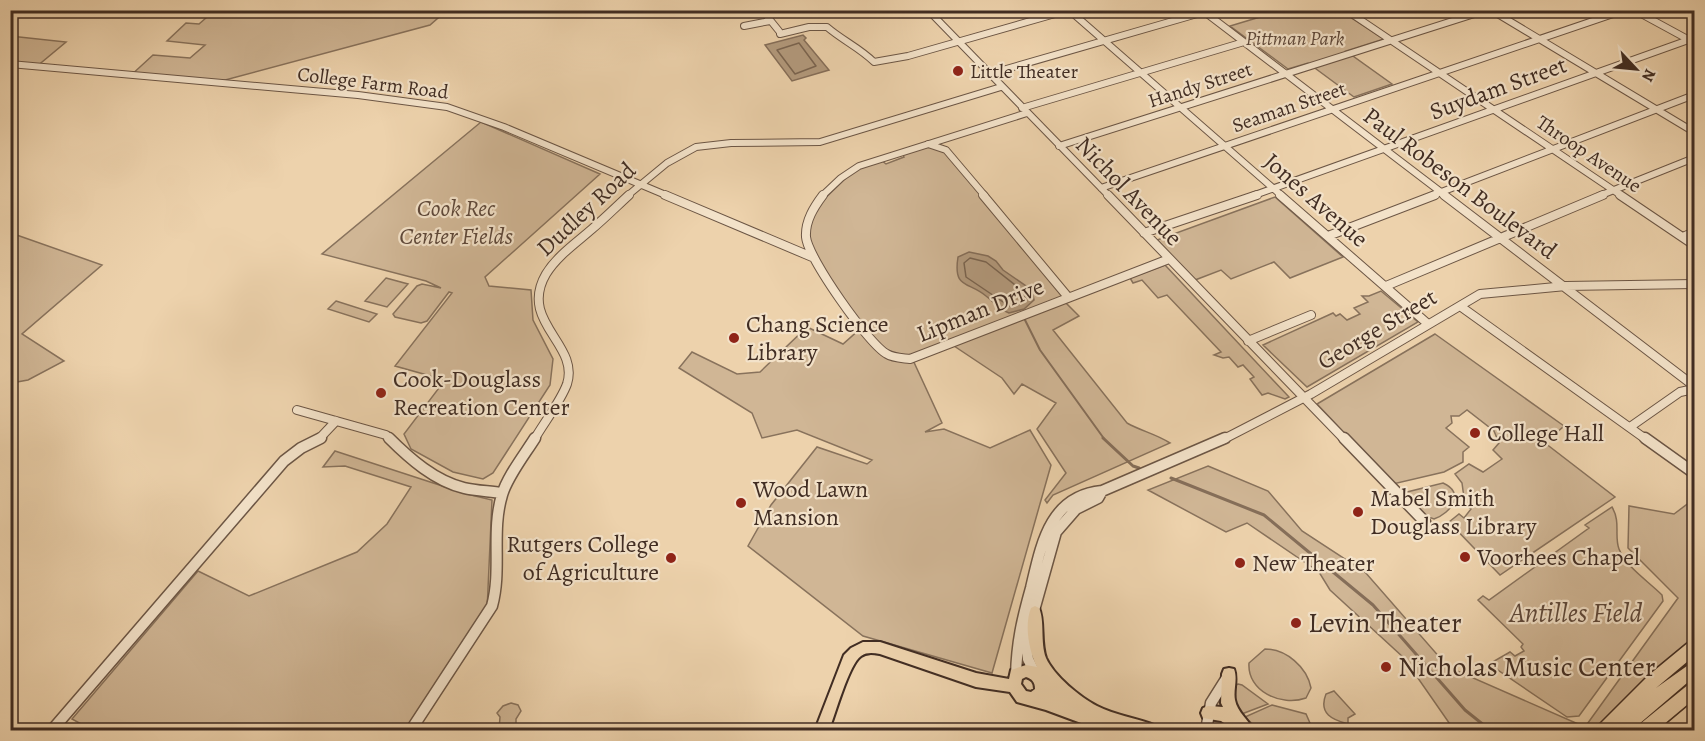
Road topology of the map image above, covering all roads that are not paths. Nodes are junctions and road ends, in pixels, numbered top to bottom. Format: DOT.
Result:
graph roads {
  1 [pos="781,10"];
  2 [pos="1069,10"];
  3 [pos="1489,10"];
  4 [pos="1625,10"];
  5 [pos="1635,10"];
  6 [pos="930,11"];
  7 [pos="1203,11"];
  8 [pos="1348,11"];
  9 [pos="764,13"];
  10 [pos="771,22"];
  11 [pos="744,26"];
  12 [pos="1538,39"];
  13 [pos="1103,40"];
  14 [pos="1693,40"];
  15 [pos="1392,41"];
  16 [pos="957,42"];
  17 [pos="1244,42"];
  18 [pos="10,64"];
  19 [pos="1140,72"];
  20 [pos="1438,73"];
  21 [pos="1596,74"];
  22 [pos="989,75"];
  23 [pos="1287,75"];
  24 [pos="1001,87"];
  25 [pos="1695,95"];
  26 [pos="1181,108"];
  27 [pos="1657,109"];
  28 [pos="1024,110"];
  29 [pos="1331,110"];
  30 [pos="1494,110"];
  31 [pos="1695,132"];
  32 [pos="950,137"];
  33 [pos="927,144"];
  34 [pos="1059,146"];
  35 [pos="1226,147"];
  36 [pos="946,150"];
  37 [pos="1384,150"];
  38 [pos="1552,150"];
  39 [pos="1695,158"];
  40 [pos="641,185"];
  41 [pos="1101,188"];
  42 [pos="1274,189"];
  43 [pos="1613,191"];
  44 [pos="1440,192"];
  45 [pos="1695,232"];
  46 [pos="1144,233"];
  47 [pos="1328,236"];
  48 [pos="806,237"];
  49 [pos="1500,237"];
  50 [pos="1683,237"];
  51 [pos="1695,245"];
  52 [pos="787,246"];
  53 [pos="812,257"];
  54 [pos="1169,259"];
  55 [pos="1695,284"];
  56 [pos="1386,286"];
  57 [pos="1566,286"];
  58 [pos="1068,297"];
  59 [pos="1460,306"];
  60 [pos="1311,315"];
  61 [pos="1428,324"];
  62 [pos="1248,341"];
  63 [pos="1695,388"];
  64 [pos="1303,398"];
  65 [pos="297,410"];
  66 [pos="336,421"];
  67 [pos="1630,427"];
  68 [pos="1695,473"];
  69 [pos="1102,492"];
  70 [pos="502,493"];
  71 [pos="1425,522"];
  72 [pos="1035,612"];
  73 [pos="1695,647"];
  74 [pos="1695,668"];
  75 [pos="1230,672"];
  76 [pos="1039,677"];
  77 [pos="1015,680"];
  78 [pos="1695,689"];
  79 [pos="1033,699"];
  80 [pos="1208,713"];
  81 [pos="1098,722"];
  82 [pos="1243,728"];
  83 [pos="52,730"];
  84 [pos="411,730"];
  85 [pos="822,730"];
  86 [pos="1116,730"];
  87 [pos="1149,730"];
  88 [pos="1206,730"];
  89 [pos="1606,730"];
  90 [pos="1621,730"];
  91 [pos="1646,730"];
  1 -- 9 [label="street"];
  2 -- 13 [label="street, Jones Avenue"];
  2 -- 16 [label="street"];
  3 -- 12 [label="street"];
  3 -- 15 [label="street, Handy Street"];
  4 -- 12 [label="street, Seaman Street"];
  5 -- 14 [label="street"];
  6 -- 16 [label="street, Nichol Avenue"];
  7 -- 13 [label="street"];
  7 -- 17 [label="street, Paul Robeson Boulevard"];
  8 -- 15 [label="street, Throop Avenue"];
  9 -- 10 [label="street"];
  10 -- 11 [label="street"];
  10 -- 16 [label="street"];
  12 -- 20 [label="street, Seaman Street"];
  12 -- 21 [label="street"];
  13 -- 19 [label="street, Jones Avenue"];
  13 -- 22 [label="street"];
  14 -- 21 [label="street, Suydam Street"];
  15 -- 20 [label="street, Throop Avenue"];
  15 -- 23 [label="street, Handy Street"];
  16 -- 22 [label="street, Nichol Avenue"];
  17 -- 19 [label="street"];
  17 -- 23 [label="street, Paul Robeson Boulevard"];
  18 -- 40 [label="street, College Farm Road"];
  19 -- 26 [label="street, Jones Avenue"];
  19 -- 28 [label="street"];
  20 -- 29 [label="street, Seaman Street"];
  20 -- 30 [label="street, Throop Avenue"];
  21 -- 27 [label="street"];
  21 -- 30 [label="street, Suydam Street"];
  22 -- 24 [label="street, Nichol Avenue"];
  23 -- 26 [label="street, Handy Street"];
  23 -- 29 [label="street, Paul Robeson Boulevard"];
  24 -- 28 [label="street, Nichol Avenue"];
  24 -- 40 [label="street, Dudley Road"];
  25 -- 27 [label="street"];
  26 -- 34 [label="street, Handy Street"];
  26 -- 35 [label="street, Jones Avenue"];
  27 -- 31 [label="street"];
  27 -- 38 [label="street"];
  28 -- 32 [label="street"];
  28 -- 34 [label="street, Nichol Avenue"];
  29 -- 35 [label="street, Seaman Street"];
  29 -- 37 [label="street, Paul Robeson Boulevard"];
  30 -- 37 [label="street, Suydam Street"];
  30 -- 38 [label="street, Throop Avenue"];
  32 -- 33 [label="street"];
  32 -- 36 [label="street"];
  33 -- 36 [label="street"];
  33 -- 48 [label="street"];
  34 -- 41 [label="street, Nichol Avenue"];
  35 -- 41 [label="street, Seaman Street"];
  35 -- 42 [label="street, Jones Avenue"];
  36 -- 58 [label="street"];
  37 -- 42 [label="street, Suydam Street"];
  37 -- 44 [label="street, Paul Robeson Boulevard"];
  38 -- 43 [label="street, Throop Avenue"];
  38 -- 44 [label="street"];
  39 -- 43 [label="street"];
  40 -- 52 [label="street, College Farm Road"];
  40 -- 70 [label="street, Dudley Road"];
  41 -- 46 [label="street, Nichol Avenue"];
  42 -- 46 [label="street, Suydam Street"];
  42 -- 47 [label="street, Jones Avenue"];
  43 -- 49 [label="street"];
  43 -- 50 [label="street, Throop Avenue"];
  44 -- 47 [label="street"];
  44 -- 49 [label="street, Paul Robeson Boulevard"];
  45 -- 50 [label="street"];
  46 -- 54 [label="street, Nichol Avenue"];
  47 -- 56 [label="street, Jones Avenue"];
  48 -- 52 [label="street"];
  48 -- 53 [label="street, Lipman Drive"];
  49 -- 56 [label="street"];
  49 -- 57 [label="street, Paul Robeson Boulevard"];
  50 -- 51 [label="street, Throop Avenue"];
  52 -- 53 [label="street, College Farm Road"];
  53 -- 58 [label="street, Lipman Drive"];
  54 -- 58 [label="street, Lipman Drive"];
  54 -- 62 [label="street, Nichol Avenue"];
  55 -- 57 [label="street, George Street"];
  56 -- 61 [label="street, Jones Avenue"];
  57 -- 59 [label="street, George Street"];
  57 -- 63 [label="street, Paul Robeson Boulevard"];
  59 -- 61 [label="street, George Street"];
  59 -- 67 [label="street"];
  60 -- 62 [label="street"];
  61 -- 64 [label="street, George Street"];
  62 -- 64 [label="street, Nichol Avenue"];
  63 -- 67 [label="street"];
  64 -- 69 [label="street, George Street"];
  64 -- 71 [label="street, Nichol Avenue"];
  65 -- 66 [label="street"];
  66 -- 70 [label="street"];
  66 -- 83 [label="street"];
  67 -- 68 [label="street"];
  69 -- 72 [label="street, George Street"];
  69 -- 77 [label="street, George Street"];
  70 -- 84 [label="street, Dudley Road"];
  72 -- 76 [label="street, George Street"];
  72 -- 81 [label="main road"];
  73 -- 89 [label="highway"];
  74 -- 90 [label="highway"];
  75 -- 80 [label="street"];
  75 -- 82 [label="main road"];
  76 -- 77 [label="main road"];
  76 -- 79 [label="main road"];
  76 -- 81 [label="main road"];
  77 -- 79 [label="main road"];
  77 -- 85 [label="main road"];
  78 -- 91 [label="highway"];
  79 -- 81 [label="main road"];
  80 -- 82 [label="main road"];
  80 -- 88 [label="street"];
  81 -- 86 [label="main road"];
  81 -- 87 [label="main road"];
}
